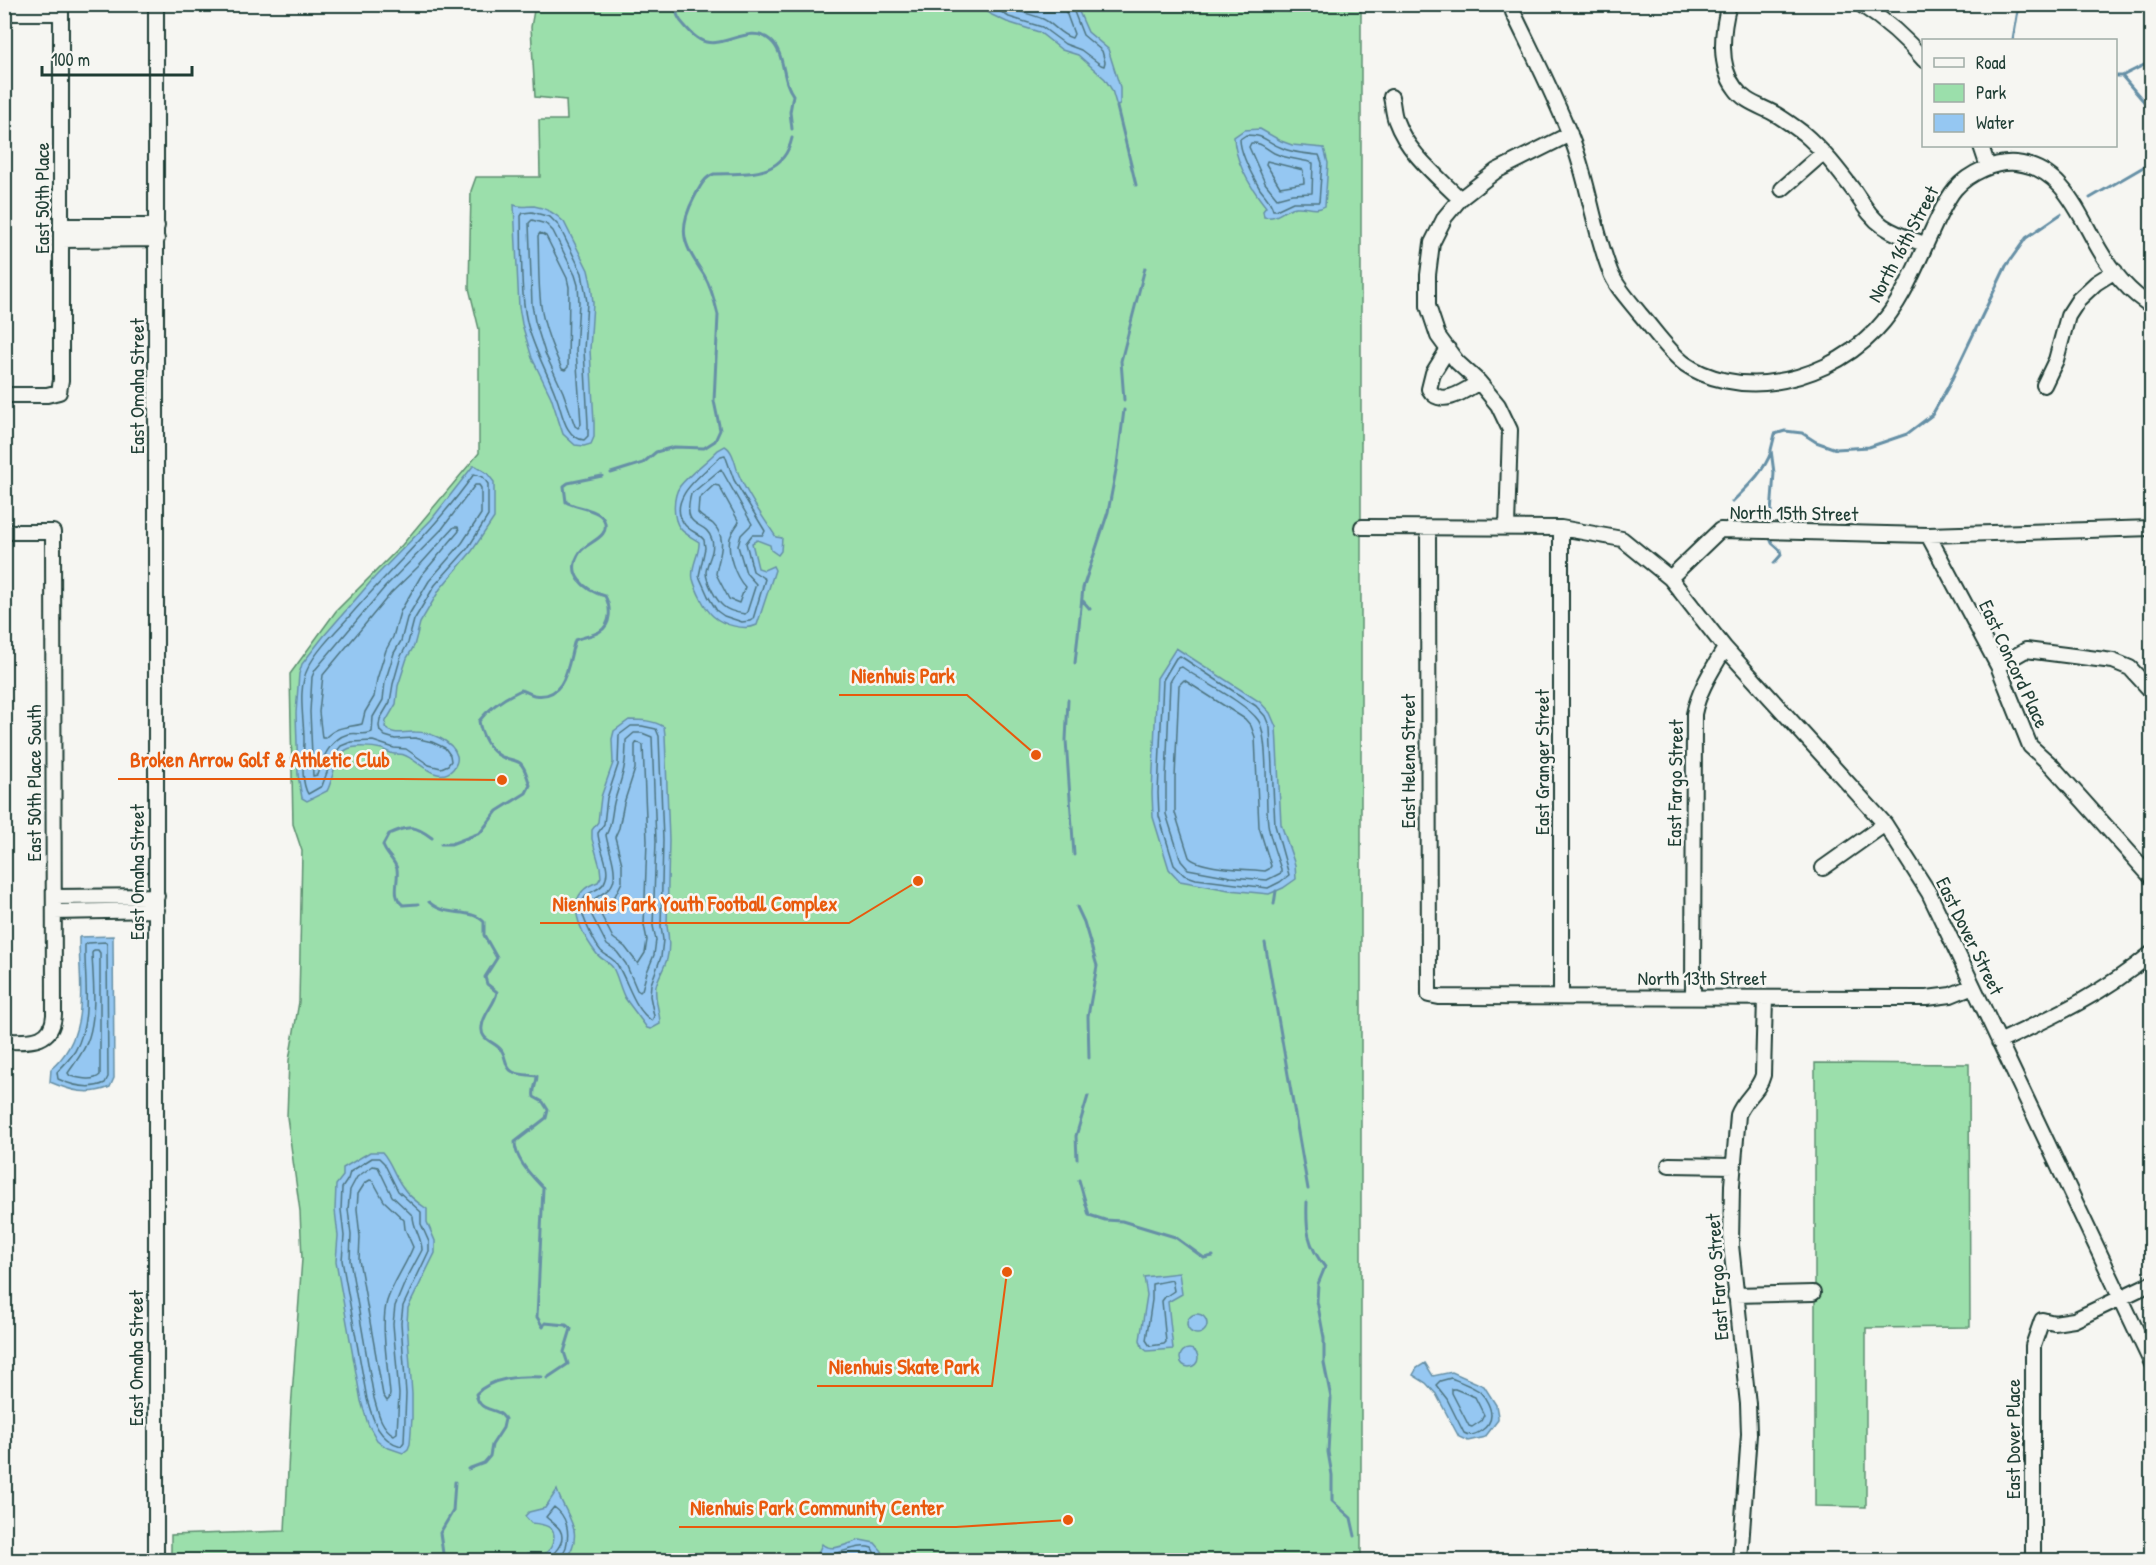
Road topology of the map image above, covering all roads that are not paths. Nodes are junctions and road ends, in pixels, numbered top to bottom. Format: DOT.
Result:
graph roads {
  1 [pos="156,4"];
  2 [pos="1512,4"];
  3 [pos="1729,4"];
  4 [pos="1860,4"];
  5 [pos="61,9"];
  6 [pos="4,13"];
  7 [pos="1922,59"];
  8 [pos="1391,97"];
  9 [pos="1570,134"];
  10 [pos="1981,147"];
  11 [pos="1823,153"];
  12 [pos="1988,167"];
  13 [pos="1782,189"];
  14 [pos="1460,199"];
  15 [pos="157,232"];
  16 [pos="61,233"];
  17 [pos="1925,244"];
  18 [pos="2115,271"];
  19 [pos="2151,306"];
  20 [pos="1448,349"];
  21 [pos="1479,382"];
  22 [pos="2044,385"];
  23 [pos="4,395"];
  24 [pos="1362,527"];
  25 [pos="1428,528"];
  26 [pos="1507,528"];
  27 [pos="1561,528"];
  28 [pos="2151,528"];
  29 [pos="4,532"];
  30 [pos="1928,535"];
  31 [pos="1670,578"];
  32 [pos="1725,648"];
  33 [pos="1998,666"];
  34 [pos="2151,692"];
  35 [pos="1885,824"];
  36 [pos="1823,868"];
  37 [pos="2151,878"];
  38 [pos="54,897"];
  39 [pos="157,903"];
  40 [pos="54,912"];
  41 [pos="2151,953"];
  42 [pos="1973,986"];
  43 [pos="1429,995"];
  44 [pos="1561,997"];
  45 [pos="1693,998"];
  46 [pos="1765,998"];
  47 [pos="4,1041"];
  48 [pos="1999,1042"];
  49 [pos="1669,1165"];
  50 [pos="1734,1166"];
  51 [pos="2151,1283"];
  52 [pos="1813,1293"];
  53 [pos="1735,1295"];
  54 [pos="2120,1298"];
  55 [pos="2151,1364"];
  56 [pos="156,1560"];
  57 [pos="1740,1560"];
  58 [pos="2033,1560"];
  1 -- 15 [label="street, East Omaha Street"];
  2 -- 9 [label="street"];
  3 -- 11 [label="street"];
  4 -- 7 [label="street"];
  5 -- 6 [label="street"];
  5 -- 16 [label="street, East 50th Place"];
  8 -- 14 [label="street"];
  9 -- 14 [label="street"];
  9 -- 17 [label="street, North 16th Street"];
  10 -- 12 [label="street"];
  11 -- 13 [label="street"];
  11 -- 17 [label="street"];
  12 -- 17 [label="street, North 16th Street"];
  12 -- 18 [label="street, North 16th Street"];
  14 -- 20 [label="street"];
  15 -- 16 [label="street"];
  15 -- 39 [label="street, East Omaha Street"];
  16 -- 23 [label="street, East 50th Place"];
  18 -- 19 [label="street, North 16th Street"];
  18 -- 22 [label="street"];
  20 -- 21 [label="street"];
  20 -- 21 [label="street"];
  21 -- 26 [label="street"];
  24 -- 25 [label="street"];
  25 -- 26 [label="street"];
  25 -- 43 [label="street, East Helena Street"];
  26 -- 27 [label="street"];
  27 -- 31 [label="street"];
  27 -- 44 [label="street, East Granger Street"];
  28 -- 30 [label="street, North 15th Street"];
  29 -- 38 [label="street, East 50th Place South"];
  30 -- 31 [label="street, North 15th Street"];
  30 -- 33 [label="street, East Concord Place"];
  31 -- 32 [label="street, East Dover Street"];
  32 -- 35 [label="street, East Dover Street"];
  32 -- 45 [label="street, East Fargo Street"];
  33 -- 34 [label="street"];
  33 -- 37 [label="street, East Concord Place"];
  35 -- 36 [label="street"];
  35 -- 42 [label="street, East Dover Street"];
  38 -- 39 [label="street"];
  38 -- 40 [label="street, East 50th Place South"];
  39 -- 40 [label="street"];
  39 -- 56 [label="street, East Omaha Street"];
  40 -- 47 [label="street, East 50th Place South"];
  41 -- 48 [label="street"];
  42 -- 46 [label="street, North 13th Street"];
  42 -- 48 [label="street, East Dover Street"];
  43 -- 44 [label="street, North 13th Street"];
  44 -- 45 [label="street, North 13th Street"];
  45 -- 46 [label="street, North 13th Street"];
  46 -- 50 [label="street, East Fargo Street"];
  48 -- 54 [label="street, East Dover Street"];
  49 -- 50 [label="street"];
  50 -- 53 [label="street, East Fargo Street"];
  51 -- 54 [label="street"];
  52 -- 53 [label="street"];
  53 -- 57 [label="street, East Fargo Street"];
  54 -- 55 [label="street, East Dover Street"];
  54 -- 58 [label="street, East Dover Place"];
}
